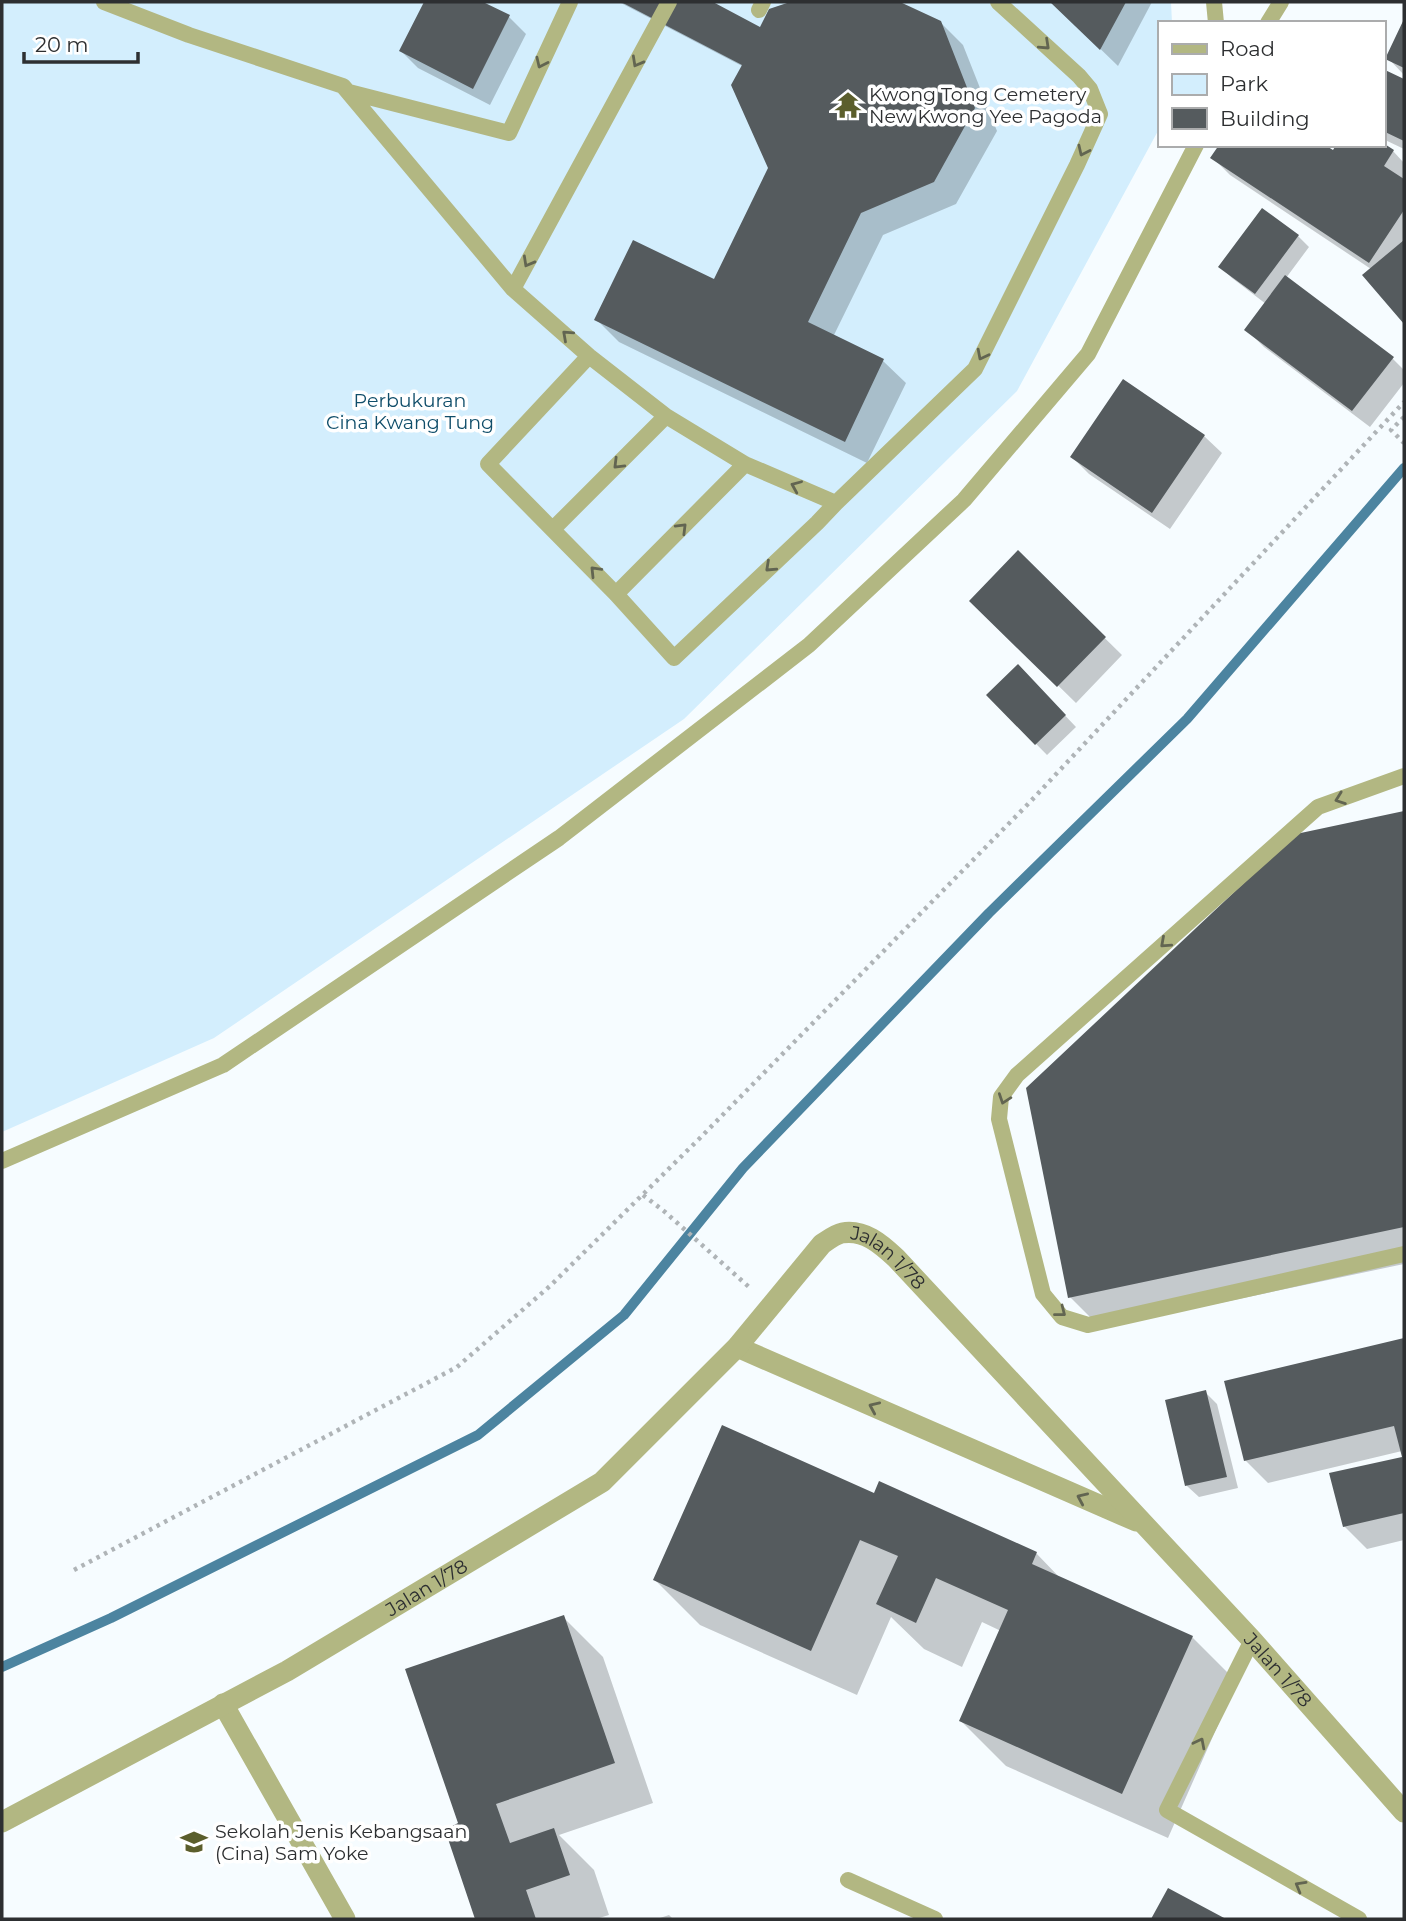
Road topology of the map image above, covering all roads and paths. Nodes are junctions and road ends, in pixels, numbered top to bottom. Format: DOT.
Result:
graph roads {
  1 [pos="104,2"];
  2 [pos="570,2"];
  3 [pos="669,2"];
  4 [pos="999,2"];
  5 [pos="1214,2"];
  6 [pos="1281,2"];
  7 [pos="1216,21"];
  8 [pos="1269,21"];
  9 [pos="349,92"];
  10 [pos="1195,147"];
  11 [pos="513,289"];
  12 [pos="589,356"];
  13 [pos="1404,402"];
  14 [pos="666,416"];
  15 [pos="1404,417"];
  16 [pos="1404,443"];
  17 [pos="745,464"];
  18 [pos="836,503"];
  19 [pos="553,529"];
  20 [pos="616,594"];
  21 [pos="1404,776"];
  22 [pos="2,1161"];
  23 [pos="643,1195"];
  24 [pos="1404,1254"];
  25 [pos="770,1307"];
  26 [pos="737,1347"];
  27 [pos="1145,1525"];
  28 [pos="74,1570"];
  29 [pos="1252,1640"];
  30 [pos="223,1704"];
  31 [pos="1404,1812"];
  32 [pos="2,1822"];
  33 [pos="848,1880"];
  34 [pos="345,1919"];
  35 [pos="935,1919"];
  36 [pos="1359,1919"];
  1 -- 9 [label="lane"];
  2 -- 9 [label="lane, one-way"];
  3 -- 11 [label="lane, one-way"];
  4 -- 18 [label="lane, one-way"];
  5 -- 7 [label="lane"];
  6 -- 8 [label="lane"];
  9 -- 11 [label="lane"];
  10 -- 22 [label="lane"];
  12 -- 11 [label="lane, one-way"];
  12 -- 14 [label="lane"];
  12 -- 19 [label="lane"];
  13 -- 23 [label="path"];
  14 -- 17 [label="lane"];
  14 -- 19 [label="lane, one-way"];
  15 -- 16 [label="path"];
  18 -- 17 [label="lane, one-way"];
  20 -- 17 [label="lane, one-way"];
  18 -- 20 [label="lane, one-way"];
  20 -- 19 [label="lane, one-way"];
  21 -- 24 [label="lane, one-way"];
  23 -- 25 [label="path"];
  23 -- 28 [label="path"];
  25 -- 26 [label="street, Jalan 1/78"];
  25 -- 27 [label="street, Jalan 1/78"];
  27 -- 26 [label="street, one-way"];
  26 -- 30 [label="street, Jalan 1/78"];
  27 -- 29 [label="street, Jalan 1/78"];
  29 -- 31 [label="street, Jalan 1/78"];
  36 -- 29 [label="lane, one-way"];
  30 -- 32 [label="street, Jalan 1/78"];
  30 -- 34 [label="street"];
  33 -- 35 [label="lane"];
}
